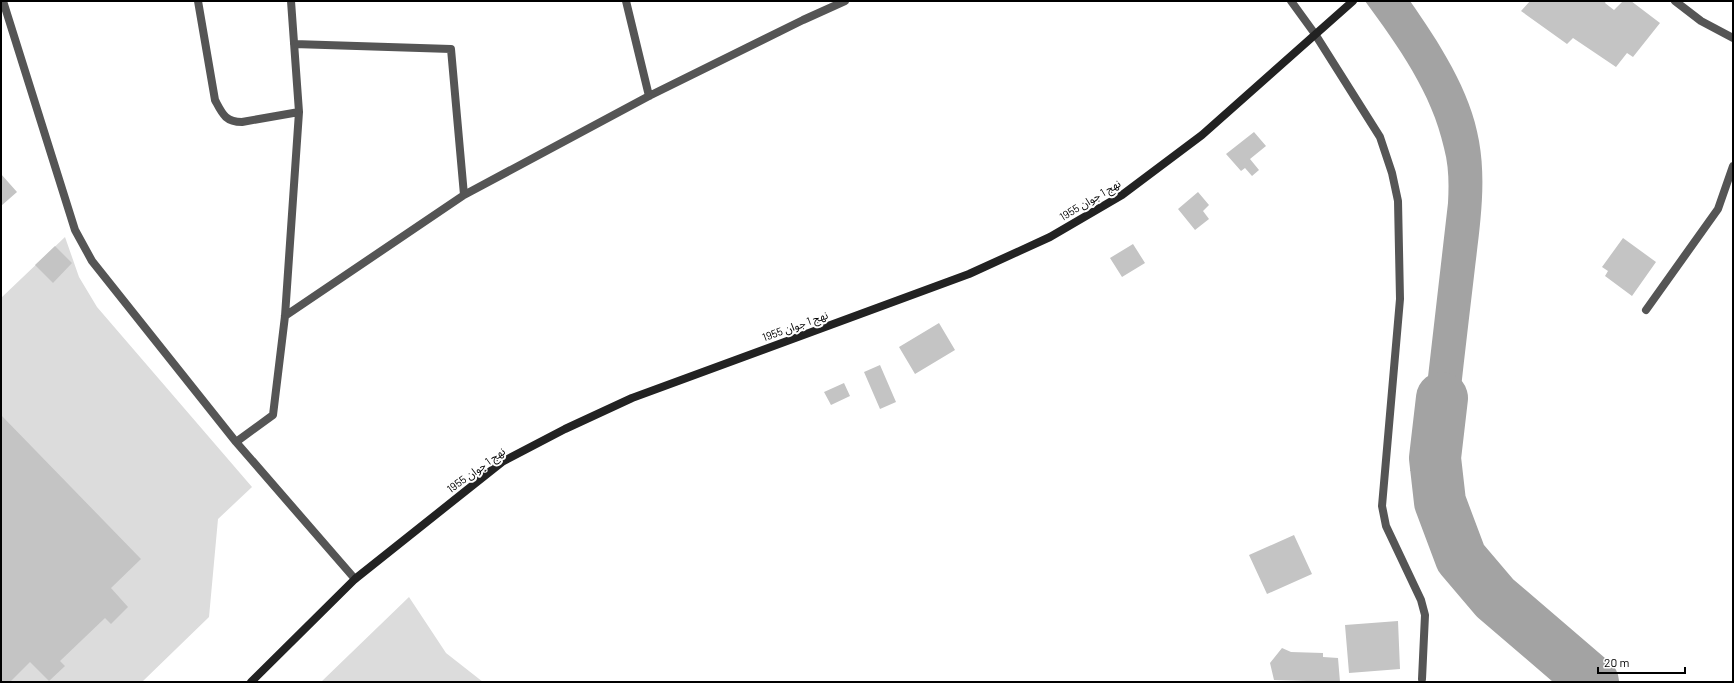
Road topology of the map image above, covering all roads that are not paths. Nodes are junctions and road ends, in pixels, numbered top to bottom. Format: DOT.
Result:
graph roads {
  1 [pos="4,1"];
  2 [pos="198,1"];
  3 [pos="291,1"];
  4 [pos="626,1"];
  5 [pos="845,1"];
  6 [pos="1291,1"];
  7 [pos="1675,1"];
  8 [pos="1353,2"];
  9 [pos="1315,34"];
  10 [pos="1733,38"];
  11 [pos="294,44"];
  12 [pos="649,96"];
  13 [pos="299,112"];
  14 [pos="1733,166"];
  15 [pos="464,195"];
  16 [pos="1646,310"];
  17 [pos="285,316"];
  18 [pos="236,442"];
  19 [pos="355,579"];
  20 [pos="1422,679"];
  21 [pos="251,682"];
  1 -- 18 [label="street"];
  2 -- 13 [label="street"];
  3 -- 11 [label="street"];
  4 -- 12 [label="street"];
  5 -- 12 [label="street"];
  6 -- 9 [label="street"];
  7 -- 10 [label="street"];
  8 -- 9 [label="main road, نهج 1 جوان 1955"];
  9 -- 19 [label="main road, نهج 1 جوان 1955"];
  9 -- 20 [label="street"];
  11 -- 13 [label="street"];
  11 -- 15 [label="street"];
  12 -- 15 [label="street"];
  13 -- 17 [label="street"];
  14 -- 16 [label="street"];
  15 -- 17 [label="street"];
  17 -- 18 [label="street"];
  18 -- 19 [label="street"];
  19 -- 21 [label="main road, نهج 1 جوان 1955"];
}
